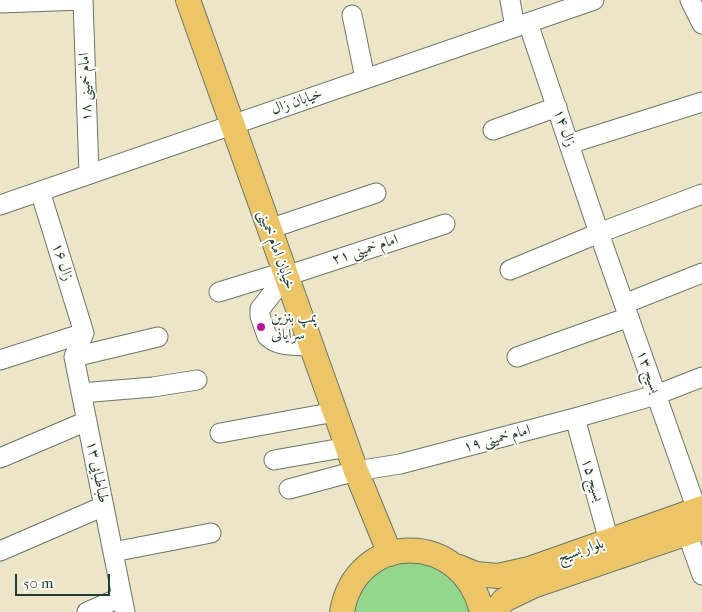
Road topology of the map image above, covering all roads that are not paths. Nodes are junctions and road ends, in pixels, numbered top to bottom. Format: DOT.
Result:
graph roads {
  1 [pos="83,0"];
  2 [pos="188,0"];
  3 [pos="510,0"];
  4 [pos="594,0"];
  5 [pos="690,0"];
  6 [pos="0,3"];
  7 [pos="352,15"];
  8 [pos="702,24"];
  9 [pos="522,25"];
  10 [pos="365,78"];
  11 [pos="702,102"];
  12 [pos="557,108"];
  13 [pos="231,124"];
  14 [pos="493,130"];
  15 [pos="569,144"];
  16 [pos="89,174"];
  17 [pos="40,191"];
  18 [pos="376,193"];
  19 [pos="702,194"];
  20 [pos="0,206"];
  21 [pos="445,224"];
  22 [pos="269,229"];
  23 [pos="599,233"];
  24 [pos="510,270"];
  25 [pos="702,273"];
  26 [pos="285,274"];
  27 [pos="219,292"];
  28 [pos="626,311"];
  29 [pos="84,333"];
  30 [pos="158,338"];
  31 [pos="312,348"];
  32 [pos="1,354"];
  33 [pos="74,357"];
  34 [pos="517,357"];
  35 [pos="702,377"];
  36 [pos="197,380"];
  37 [pos="81,393"];
  38 [pos="656,394"];
  39 [pos="335,412"];
  40 [pos="575,418"];
  41 [pos="87,421"];
  42 [pos="220,434"];
  43 [pos="348,447"];
  44 [pos="0,458"];
  45 [pos="274,460"];
  46 [pos="356,471"];
  47 [pos="289,489"];
  48 [pos="104,506"];
  49 [pos="697,520"];
  50 [pos="211,533"];
  51 [pos="609,541"];
  52 [pos="0,551"];
  53 [pos="113,552"];
  54 [pos="390,554"];
  55 [pos="458,568"];
  56 [pos="702,575"];
  57 [pos="124,605"];
  58 [pos="341,608"];
  59 [pos="87,612"];
  60 [pos="482,612"];
  61 [pos="494,612"];
  1 -- 6 [label="street"];
  1 -- 16 [label="street, امام خمینی ۱۸"];
  2 -- 13 [label="main road, خیابان امام خمینی"];
  3 -- 9 [label="street, زال ۱۴"];
  4 -- 9 [label="street, خیابان زال"];
  5 -- 8 [label="street"];
  7 -- 10 [label="street"];
  9 -- 10 [label="street, خیابان زال"];
  9 -- 12 [label="street, زال ۱۴"];
  10 -- 13 [label="street, خیابان زال"];
  11 -- 15 [label="street"];
  12 -- 14 [label="street"];
  12 -- 15 [label="street, زال ۱۴"];
  13 -- 16 [label="street, خیابان زال"];
  13 -- 22 [label="main road, خیابان امام خمینی"];
  15 -- 23 [label="street, زال ۱۴"];
  16 -- 17 [label="street, خیابان زال"];
  17 -- 20 [label="street, خیابان زال"];
  17 -- 29 [label="street, زال ۱۶"];
  18 -- 22 [label="street"];
  19 -- 23 [label="street"];
  21 -- 26 [label="street, امام خمینی ۲۱"];
  22 -- 26 [label="main road, خیابان امام خمینی"];
  23 -- 24 [label="street"];
  23 -- 28 [label="street, بسیج ۱۳"];
  25 -- 28 [label="street"];
  26 -- 27 [label="street, امام خمینی ۲۱"];
  26 -- 31 [label="main road, خیابان امام خمینی"];
  26 -- 31 [label="street"];
  28 -- 34 [label="street"];
  28 -- 38 [label="street, بسیج ۱۳"];
  29 -- 32 [label="street"];
  29 -- 33 [label="street"];
  30 -- 33 [label="street"];
  31 -- 39 [label="main road, خیابان امام خمینی"];
  33 -- 37 [label="street, طباطبایی ۱۳"];
  35 -- 38 [label="street, امام خمینی ۱۹"];
  36 -- 37 [label="street"];
  37 -- 41 [label="street, طباطبایی ۱۳"];
  38 -- 40 [label="street, امام خمینی ۱۹"];
  38 -- 49 [label="street, بسیج ۱۳"];
  39 -- 42 [label="street"];
  39 -- 43 [label="main road, خیابان امام خمینی"];
  40 -- 46 [label="street, امام خمینی ۱۹"];
  40 -- 51 [label="street, بسیج ۱۵"];
  41 -- 44 [label="street"];
  41 -- 48 [label="street, طباطبایی ۱۳"];
  43 -- 45 [label="street"];
  43 -- 46 [label="main road, خیابان امام خمینی"];
  46 -- 47 [label="street, امام خمینی ۱۹"];
  46 -- 54 [label="main road, خیابان امام خمینی"];
  48 -- 52 [label="street"];
  48 -- 53 [label="street, طباطبایی ۱۳"];
  49 -- 51 [label="main road, بلوار بسیج"];
  49 -- 56 [label="street, بسیج ۱۳"];
  49 -- 61 [label="main road, بلوار بسیج"];
  50 -- 53 [label="street"];
  51 -- 55 [label="main road, بلوار بسیج"];
  53 -- 57 [label="street, طباطبایی ۱۳"];
  54 -- 55 [label="main road"];
  54 -- 58 [label="main road"];
  55 -- 60 [label="main road"];
  57 -- 59 [label="street"];
}
